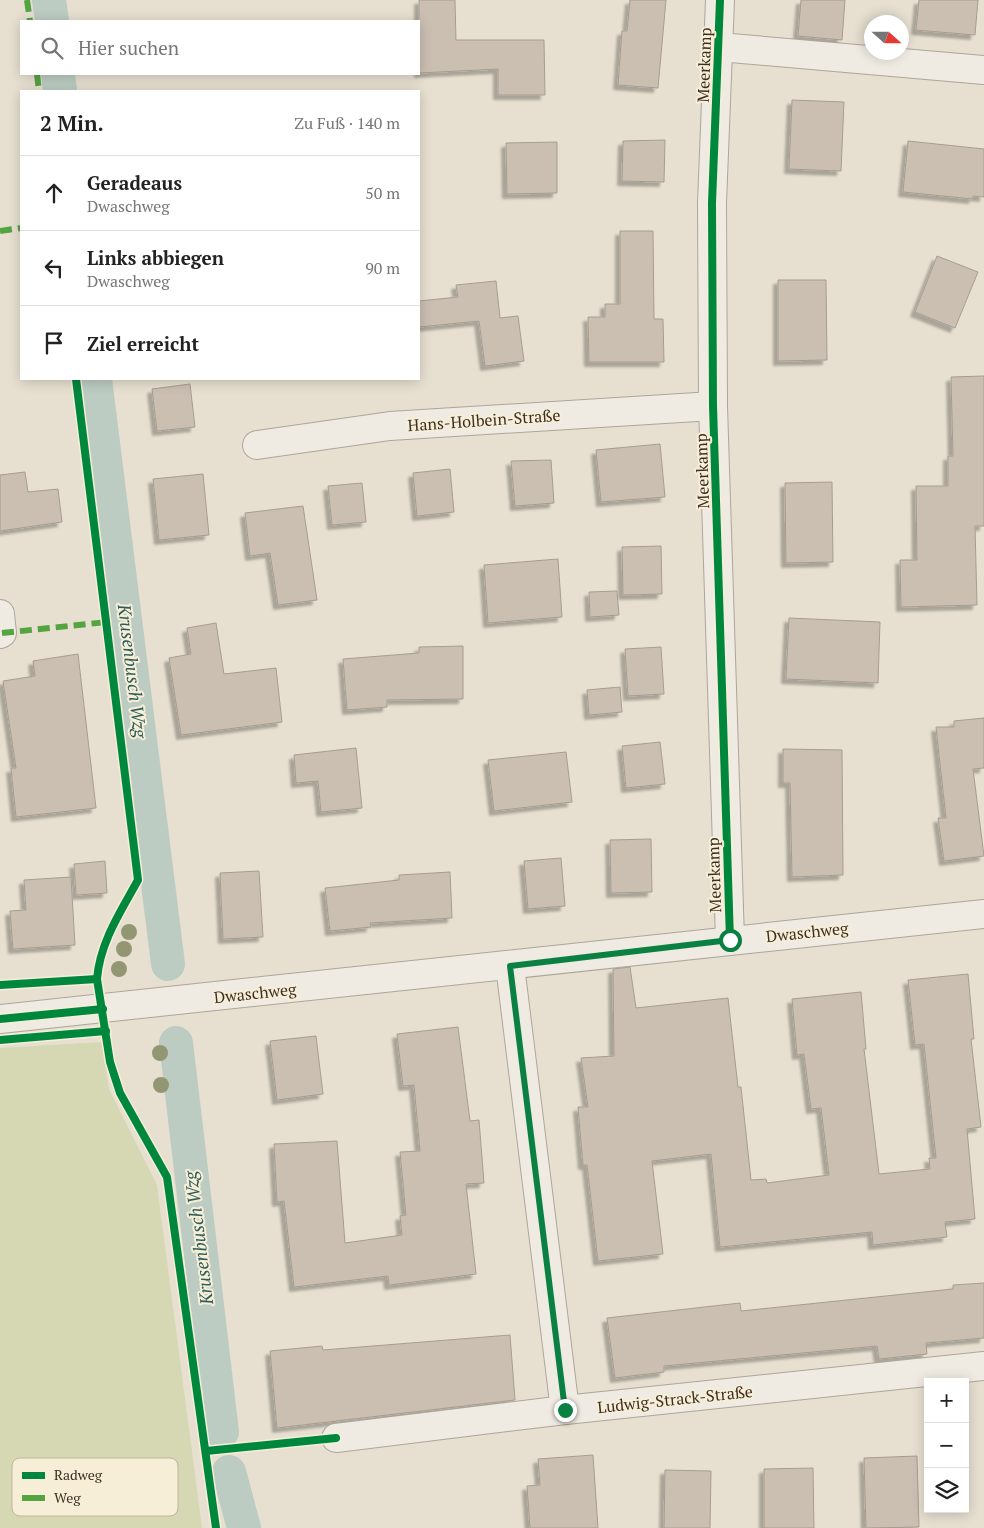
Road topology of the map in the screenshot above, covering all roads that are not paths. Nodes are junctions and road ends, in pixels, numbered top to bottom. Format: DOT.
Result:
graph roads {
  1 [pos="720,0"];
  2 [pos="719,46"];
  3 [pos="984,70"];
  4 [pos="713,406"];
  5 [pos="257,445"];
  6 [pos="0,614"];
  7 [pos="0,634"];
  8 [pos="984,914"];
  9 [pos="730,940"];
  10 [pos="510,966"];
  11 [pos="0,1019"];
  12 [pos="984,1366"];
  13 [pos="565,1410"];
  14 [pos="336,1438"];
  1 -- 2 [label="street, Meerkamp"];
  2 -- 3 [label="street"];
  2 -- 4 [label="street, Meerkamp"];
  4 -- 5 [label="street, Hans-Holbein-Straße"];
  4 -- 9 [label="street, Meerkamp"];
  6 -- 7 [label="street"];
  8 -- 9 [label="street, Dwaschweg"];
  9 -- 10 [label="street, Dwaschweg"];
  10 -- 11 [label="street, Dwaschweg"];
  10 -- 13 [label="street"];
  12 -- 13 [label="street, Ludwig-Strack-Straße"];
  13 -- 14 [label="street, Ludwig-Strack-Straße"];
}
